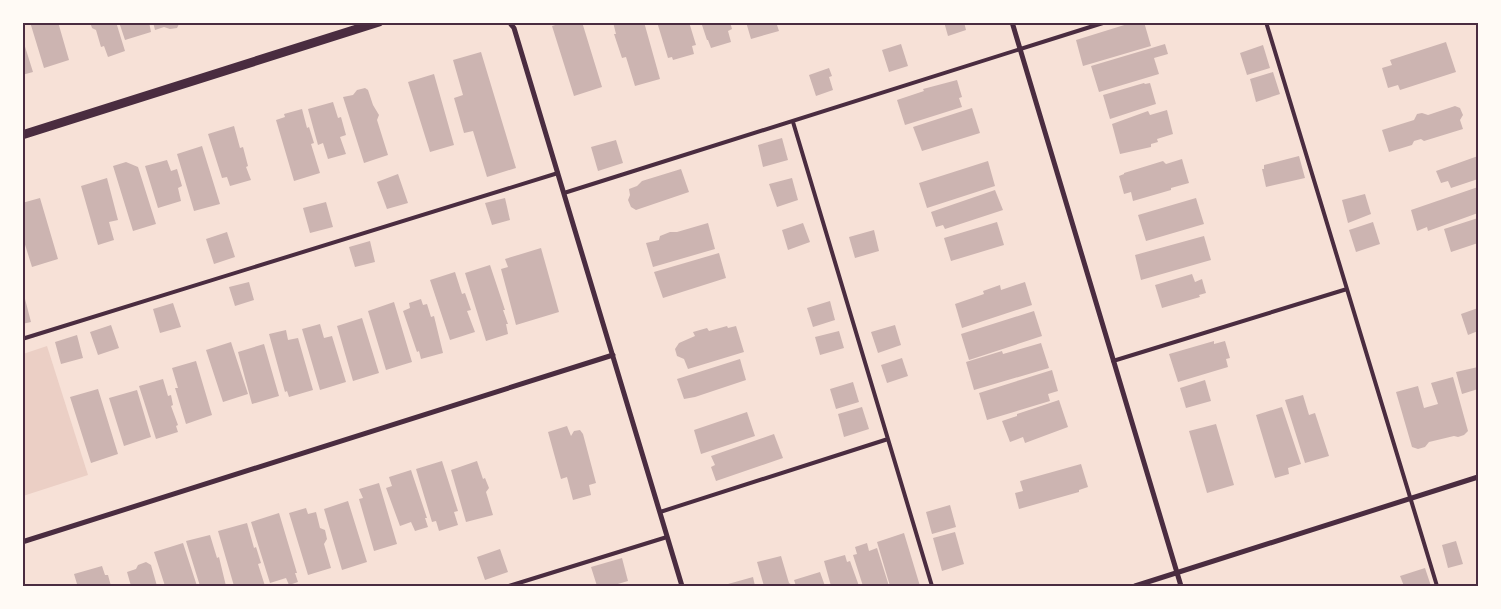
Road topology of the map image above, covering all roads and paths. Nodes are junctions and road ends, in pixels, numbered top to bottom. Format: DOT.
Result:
graph roads {
  1 [pos="379,22"];
  2 [pos="509,22"];
  3 [pos="1012,22"];
  4 [pos="1106,22"];
  5 [pos="1266,22"];
  6 [pos="1020,50"];
  7 [pos="793,122"];
  8 [pos="22,135"];
  9 [pos="558,173"];
  10 [pos="564,193"];
  11 [pos="1347,288"];
  12 [pos="22,339"];
  13 [pos="613,356"];
  14 [pos="1113,361"];
  15 [pos="888,439"];
  16 [pos="1478,477"];
  17 [pos="1410,499"];
  18 [pos="660,512"];
  19 [pos="667,537"];
  20 [pos="22,542"];
  21 [pos="1177,573"];
  22 [pos="509,586"];
  23 [pos="682,586"];
  24 [pos="932,586"];
  25 [pos="1135,586"];
  26 [pos="1181,586"];
  27 [pos="1437,586"];
  1 -- 8 [label="street"];
  2 -- 9 [label="street"];
  3 -- 6 [label="street"];
  4 -- 6 [label="lane"];
  5 -- 11 [label="lane"];
  6 -- 7 [label="lane"];
  6 -- 14 [label="street"];
  7 -- 10 [label="lane"];
  7 -- 15 [label="lane"];
  9 -- 10 [label="street"];
  9 -- 12 [label="lane"];
  10 -- 13 [label="street"];
  11 -- 14 [label="lane"];
  11 -- 17 [label="lane"];
  13 -- 18 [label="street"];
  13 -- 20 [label="street"];
  14 -- 21 [label="street"];
  15 -- 18 [label="lane"];
  15 -- 24 [label="lane"];
  16 -- 17 [label="street"];
  17 -- 21 [label="street"];
  17 -- 27 [label="lane"];
  18 -- 19 [label="street"];
  19 -- 22 [label="lane"];
  19 -- 23 [label="street"];
  21 -- 25 [label="street"];
  21 -- 26 [label="street"];
}
